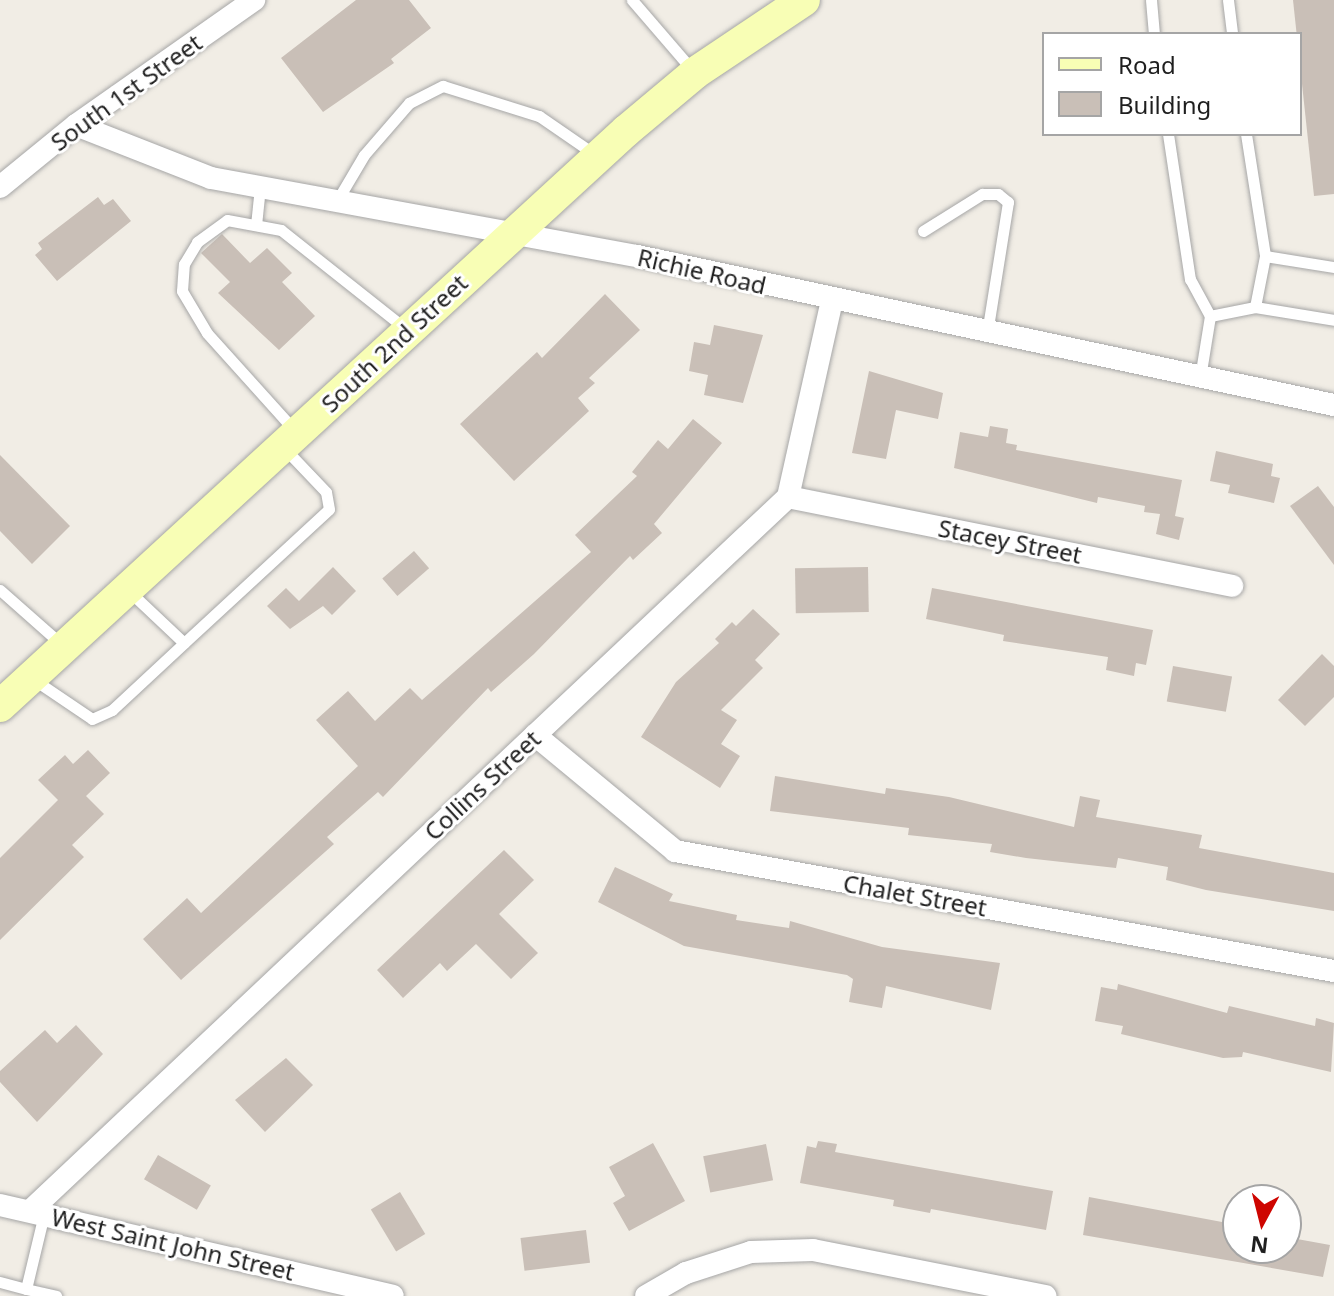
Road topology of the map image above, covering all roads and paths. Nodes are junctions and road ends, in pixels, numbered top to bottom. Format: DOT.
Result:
graph roads {
  1 [pos="254,0"];
  2 [pos="632,0"];
  3 [pos="804,0"];
  4 [pos="1151,0"];
  5 [pos="1228,0"];
  6 [pos="1154,32"];
  7 [pos="1232,32"];
  8 [pos="695,73"];
  9 [pos="76,125"];
  10 [pos="1168,136"];
  11 [pos="1246,136"];
  12 [pos="598,157"];
  13 [pos="260,186"];
  14 [pos="0,187"];
  15 [pos="338,199"];
  16 [pos="256,225"];
  17 [pos="923,231"];
  18 [pos="512,233"];
  19 [pos="1265,256"];
  20 [pos="1334,267"];
  21 [pos="832,300"];
  22 [pos="1255,307"];
  23 [pos="1210,316"];
  24 [pos="1334,320"];
  25 [pos="407,330"];
  26 [pos="987,334"];
  27 [pos="1199,378"];
  28 [pos="1334,405"];
  29 [pos="289,439"];
  30 [pos="788,497"];
  31 [pos="1232,586"];
  32 [pos="127,589"];
  33 [pos="0,590"];
  34 [pos="184,643"];
  35 [pos="64,647"];
  36 [pos="31,678"];
  37 [pos="0,706"];
  38 [pos="535,735"];
  39 [pos="1334,971"];
  40 [pos="0,1205"];
  41 [pos="37,1213"];
  42 [pos="0,1282"];
  43 [pos="26,1289"];
  44 [pos="1005,1292"];
  45 [pos="56,1296"];
  46 [pos="393,1296"];
  47 [pos="646,1296"];
  48 [pos="1046,1296"];
  1 -- 9 [label="street, South 1st Street"];
  2 -- 8 [label="lane"];
  3 -- 8 [label="main road, South 2nd Street"];
  4 -- 6 [label="lane"];
  5 -- 7 [label="lane"];
  8 -- 12 [label="main road, South 2nd Street"];
  9 -- 13 [label="street, Richie Road"];
  9 -- 14 [label="street, South 1st Street"];
  10 -- 23 [label="lane"];
  11 -- 19 [label="lane"];
  12 -- 15 [label="lane"];
  12 -- 18 [label="main road, South 2nd Street"];
  13 -- 15 [label="street, Richie Road"];
  13 -- 16 [label="lane"];
  15 -- 18 [label="street, Richie Road"];
  16 -- 25 [label="lane"];
  16 -- 29 [label="lane"];
  17 -- 26 [label="lane"];
  18 -- 21 [label="street, Richie Road"];
  18 -- 25 [label="main road, South 2nd Street"];
  19 -- 20 [label="lane"];
  19 -- 22 [label="lane"];
  21 -- 26 [label="street, Richie Road"];
  21 -- 30 [label="street"];
  22 -- 23 [label="lane"];
  22 -- 24 [label="lane"];
  23 -- 27 [label="lane"];
  25 -- 29 [label="main road, South 2nd Street"];
  26 -- 27 [label="street, Richie Road"];
  27 -- 28 [label="street, Richie Road"];
  29 -- 32 [label="main road, South 2nd Street"];
  29 -- 34 [label="lane"];
  30 -- 31 [label="street, Stacey Street"];
  30 -- 38 [label="street, Collins Street"];
  32 -- 34 [label="lane"];
  32 -- 35 [label="main road, South 2nd Street"];
  33 -- 35 [label="lane"];
  34 -- 36 [label="lane"];
  35 -- 36 [label="main road, South 2nd Street"];
  36 -- 37 [label="main road, South 2nd Street"];
  38 -- 39 [label="street, Chalet Street"];
  38 -- 41 [label="street, Collins Street"];
  40 -- 41 [label="street, West Saint John Street"];
  41 -- 43 [label="lane"];
  41 -- 46 [label="street, West Saint John Street"];
  42 -- 43 [label="lane"];
  43 -- 45 [label="lane"];
  44 -- 47 [label="street"];
  44 -- 48 [label="street"];
}
